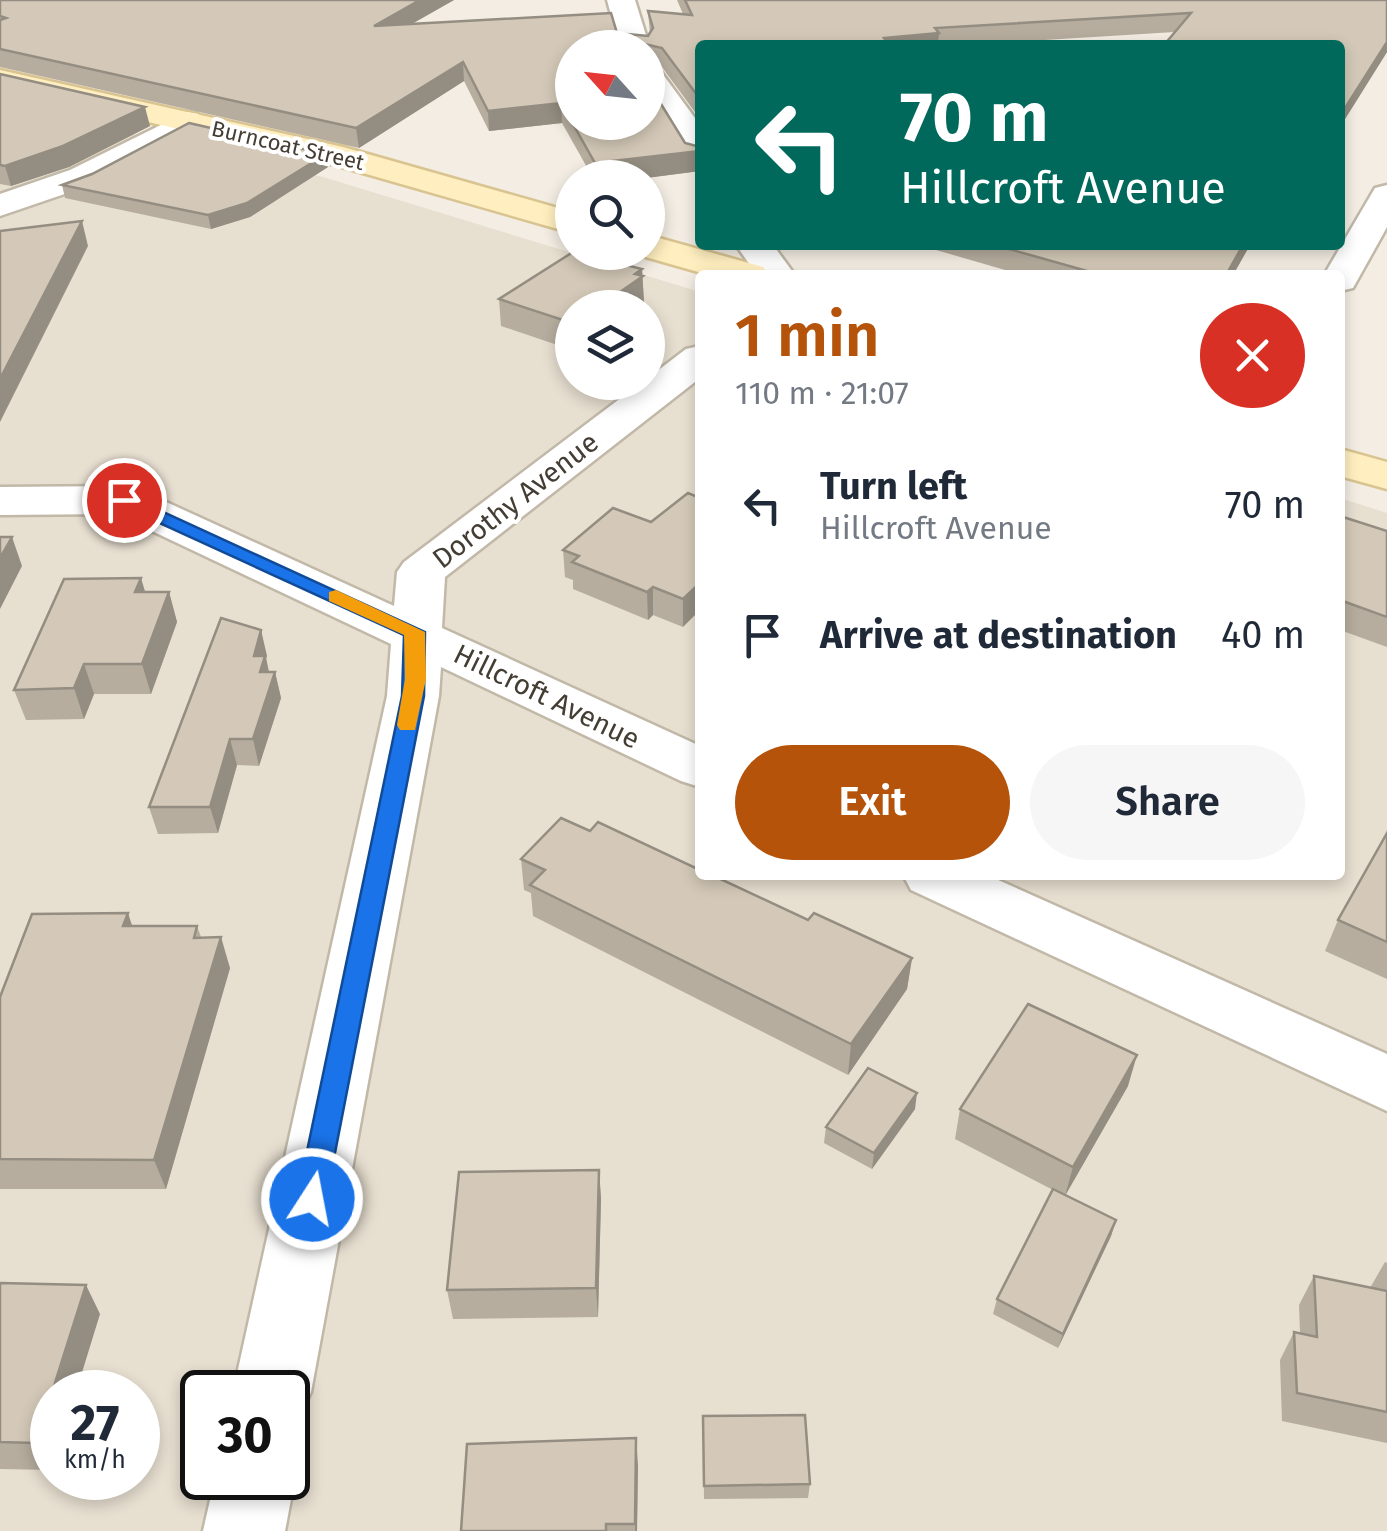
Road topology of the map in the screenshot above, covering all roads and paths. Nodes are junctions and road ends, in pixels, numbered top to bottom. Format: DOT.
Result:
graph roads {
  1 [pos="621,0"];
  2 [pos="630,30"];
  3 [pos="0,80"];
  4 [pos="665,98"];
  5 [pos="186,122"];
  6 [pos="695,145"];
  7 [pos="1387,195"];
  8 [pos="0,206"];
  9 [pos="555,218"];
  10 [pos="665,251"];
  11 [pos="732,270"];
  12 [pos="1345,271"];
  13 [pos="695,362"];
  14 [pos="1345,463"];
  15 [pos="1387,476"];
  16 [pos="0,500"];
  17 [pos="414,632"];
  18 [pos="695,766"];
  19 [pos="943,880"];
  20 [pos="1387,1084"];
  21 [pos="276,1370"];
  22 [pos="250,1500"];
  23 [pos="244,1531"];
  1 -- 2 [label="street"];
  3 -- 5 [label="main road, Burncoat Street"];
  4 -- 6 [label="street"];
  5 -- 8 [label="street"];
  5 -- 9 [label="main road, Burncoat Street"];
  7 -- 12 [label="street"];
  10 -- 11 [label="main road"];
  13 -- 17 [label="street, Dorothy Avenue"];
  14 -- 15 [label="main road"];
  16 -- 17 [label="street, Hillcroft Avenue"];
  17 -- 18 [label="street, Hillcroft Avenue"];
  17 -- 21 [label="street, Dorothy Avenue"];
  19 -- 20 [label="street"];
  22 -- 23 [label="street"];
}
